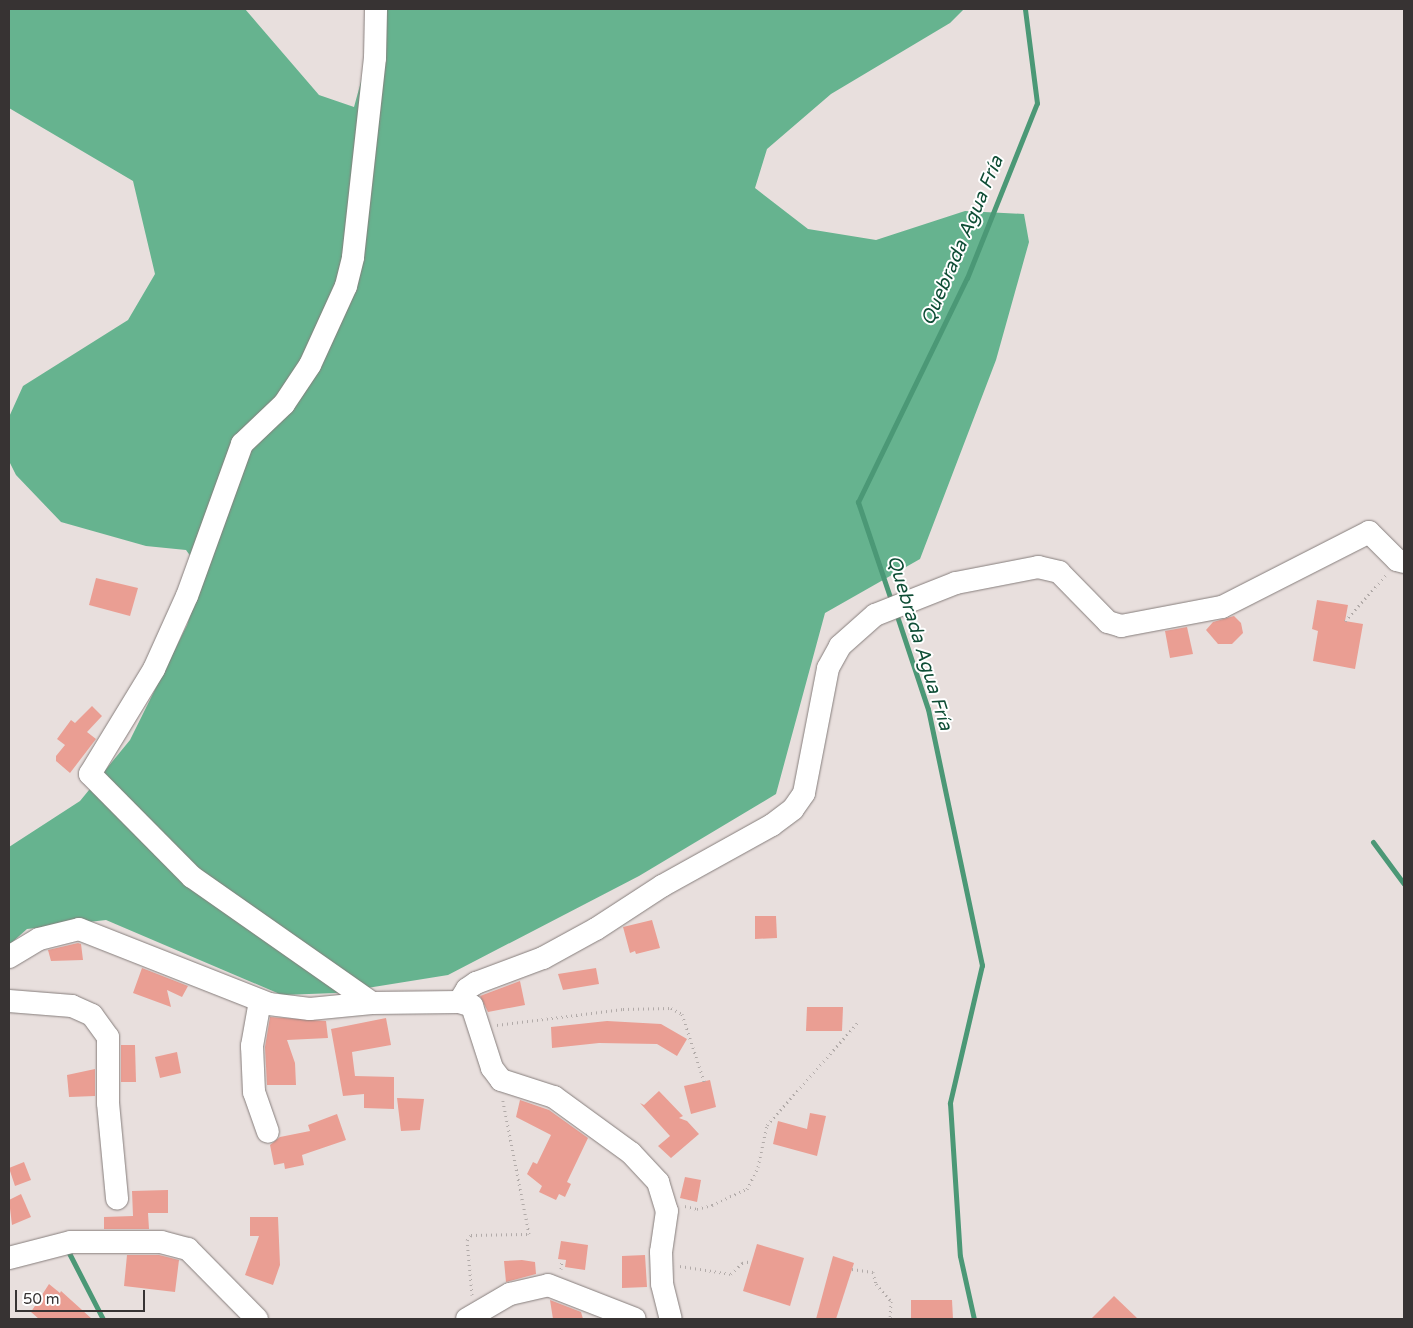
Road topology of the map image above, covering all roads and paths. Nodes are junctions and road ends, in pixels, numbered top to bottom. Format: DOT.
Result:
graph roads {
  1 [pos="376,9"];
  2 [pos="1401,561"];
  3 [pos="1345,621"];
  4 [pos="9,958"];
  5 [pos="9,1001"];
  6 [pos="260,1001"];
  7 [pos="459,1002"];
  8 [pos="372,1004"];
  9 [pos="858,1022"];
  10 [pos="482,1029"];
  11 [pos="500,1080"];
  12 [pos="704,1081"];
  13 [pos="268,1132"];
  14 [pos="117,1199"];
  15 [pos="663,1199"];
  16 [pos="9,1258"];
  17 [pos="660,1260"];
  18 [pos="752,1261"];
  19 [pos="852,1269"];
  20 [pos="470,1318"];
  21 [pos="256,1319"];
  22 [pos="635,1319"];
  23 [pos="671,1319"];
  24 [pos="890,1319"];
  1 -- 8 [label="street"];
  2 -- 3 [label="path"];
  2 -- 7 [label="street"];
  4 -- 6 [label="street"];
  5 -- 14 [label="street"];
  6 -- 8 [label="street"];
  6 -- 13 [label="street"];
  7 -- 8 [label="street"];
  7 -- 10 [label="street"];
  9 -- 15 [label="path"];
  10 -- 11 [label="street"];
  10 -- 12 [label="path"];
  11 -- 15 [label="street"];
  11 -- 20 [label="path"];
  15 -- 17 [label="street"];
  16 -- 21 [label="street"];
  17 -- 18 [label="path"];
  17 -- 23 [label="street"];
  19 -- 24 [label="path"];
  20 -- 22 [label="street"];
}
